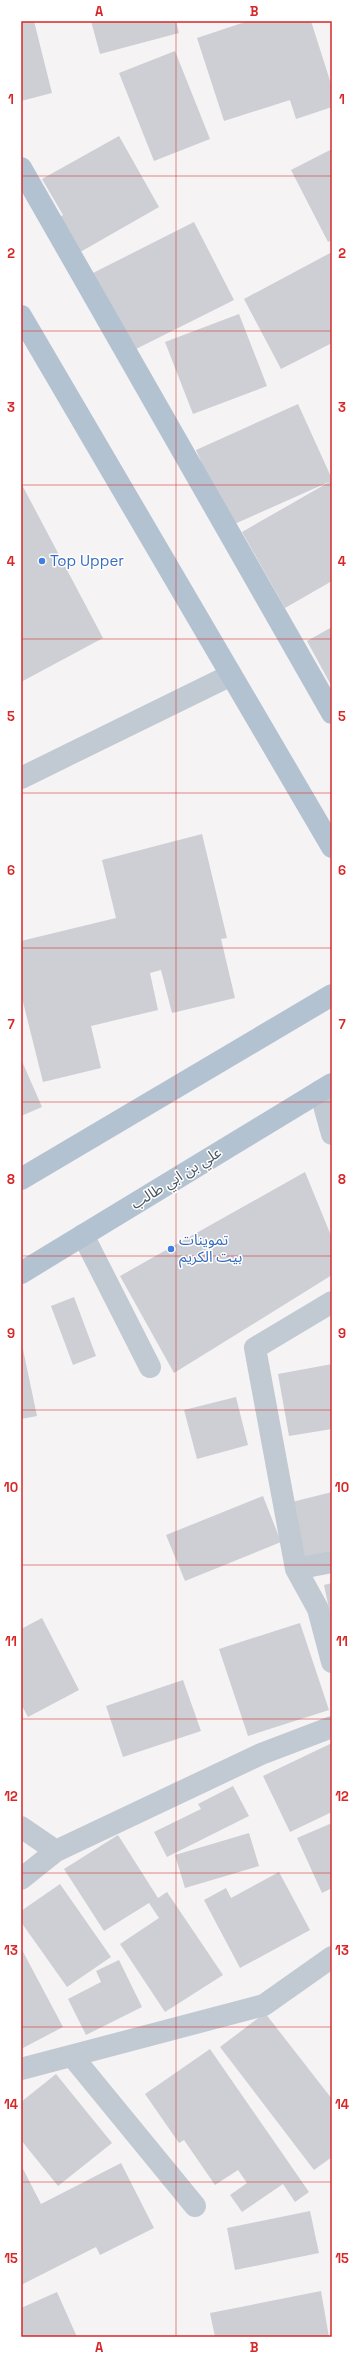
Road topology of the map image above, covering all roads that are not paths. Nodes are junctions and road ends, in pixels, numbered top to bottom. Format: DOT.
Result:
graph roads {
  1 [pos="21,168"];
  2 [pos="21,316"];
  3 [pos="231,675"];
  4 [pos="332,713"];
  5 [pos="21,778"];
  6 [pos="332,847"];
  7 [pos="332,995"];
  8 [pos="326,1087"];
  9 [pos="332,1134"];
  10 [pos="21,1179"];
  11 [pos="84,1235"];
  12 [pos="21,1273"];
  13 [pos="332,1302"];
  14 [pos="150,1367"];
  15 [pos="332,1562"];
  16 [pos="296,1569"];
  17 [pos="332,1662"];
  18 [pos="332,1727"];
  19 [pos="21,1827"];
  20 [pos="56,1851"];
  21 [pos="21,1879"];
  22 [pos="332,1956"];
  23 [pos="72,2056"];
  24 [pos="21,2069"];
  25 [pos="195,2206"];
  1 -- 4 [label="main road"];
  2 -- 3 [label="main road"];
  3 -- 5 [label="street"];
  3 -- 6 [label="main road"];
  7 -- 10 [label="main road"];
  8 -- 9 [label="street"];
  8 -- 11 [label="main road, علي بن ابي طالب"];
  11 -- 12 [label="main road, علي بن ابي طالب"];
  11 -- 14 [label="street"];
  13 -- 16 [label="street"];
  15 -- 16 [label="street"];
  16 -- 17 [label="street"];
  18 -- 20 [label="street"];
  19 -- 20 [label="street"];
  20 -- 21 [label="street"];
  22 -- 23 [label="street"];
  23 -- 24 [label="street"];
  23 -- 25 [label="street"];
}
